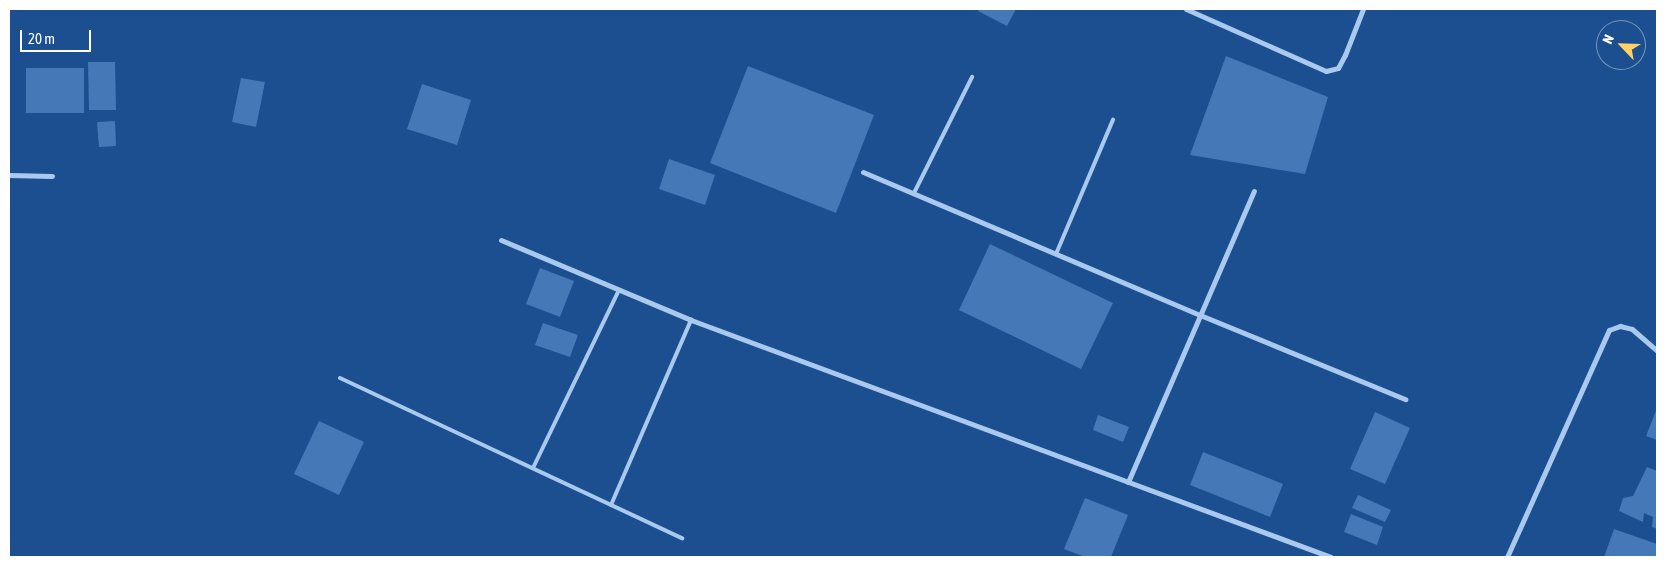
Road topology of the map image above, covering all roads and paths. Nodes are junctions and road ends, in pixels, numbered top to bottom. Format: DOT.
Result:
graph roads {
  1 [pos="1186,9"];
  2 [pos="1363,9"];
  3 [pos="972,77"];
  4 [pos="1113,120"];
  5 [pos="863,172"];
  6 [pos="9,175"];
  7 [pos="52,176"];
  8 [pos="1254,191"];
  9 [pos="914,194"];
  10 [pos="501,240"];
  11 [pos="1056,254"];
  12 [pos="619,290"];
  13 [pos="1200,315"];
  14 [pos="691,320"];
  15 [pos="1657,351"];
  16 [pos="340,378"];
  17 [pos="1406,398"];
  18 [pos="533,468"];
  19 [pos="1128,482"];
  20 [pos="611,505"];
  21 [pos="682,538"];
  22 [pos="1330,557"];
  23 [pos="1507,557"];
  1 -- 2 [label="street"];
  3 -- 9 [label="lane"];
  4 -- 11 [label="lane"];
  5 -- 9 [label="street"];
  6 -- 7 [label="street"];
  8 -- 13 [label="street"];
  9 -- 11 [label="street"];
  10 -- 12 [label="street"];
  11 -- 13 [label="street"];
  12 -- 14 [label="street"];
  12 -- 18 [label="lane"];
  13 -- 17 [label="street"];
  13 -- 19 [label="street"];
  14 -- 19 [label="street"];
  14 -- 20 [label="lane"];
  15 -- 23 [label="street"];
  16 -- 18 [label="lane"];
  18 -- 20 [label="lane"];
  19 -- 22 [label="street"];
  20 -- 21 [label="lane"];
}
